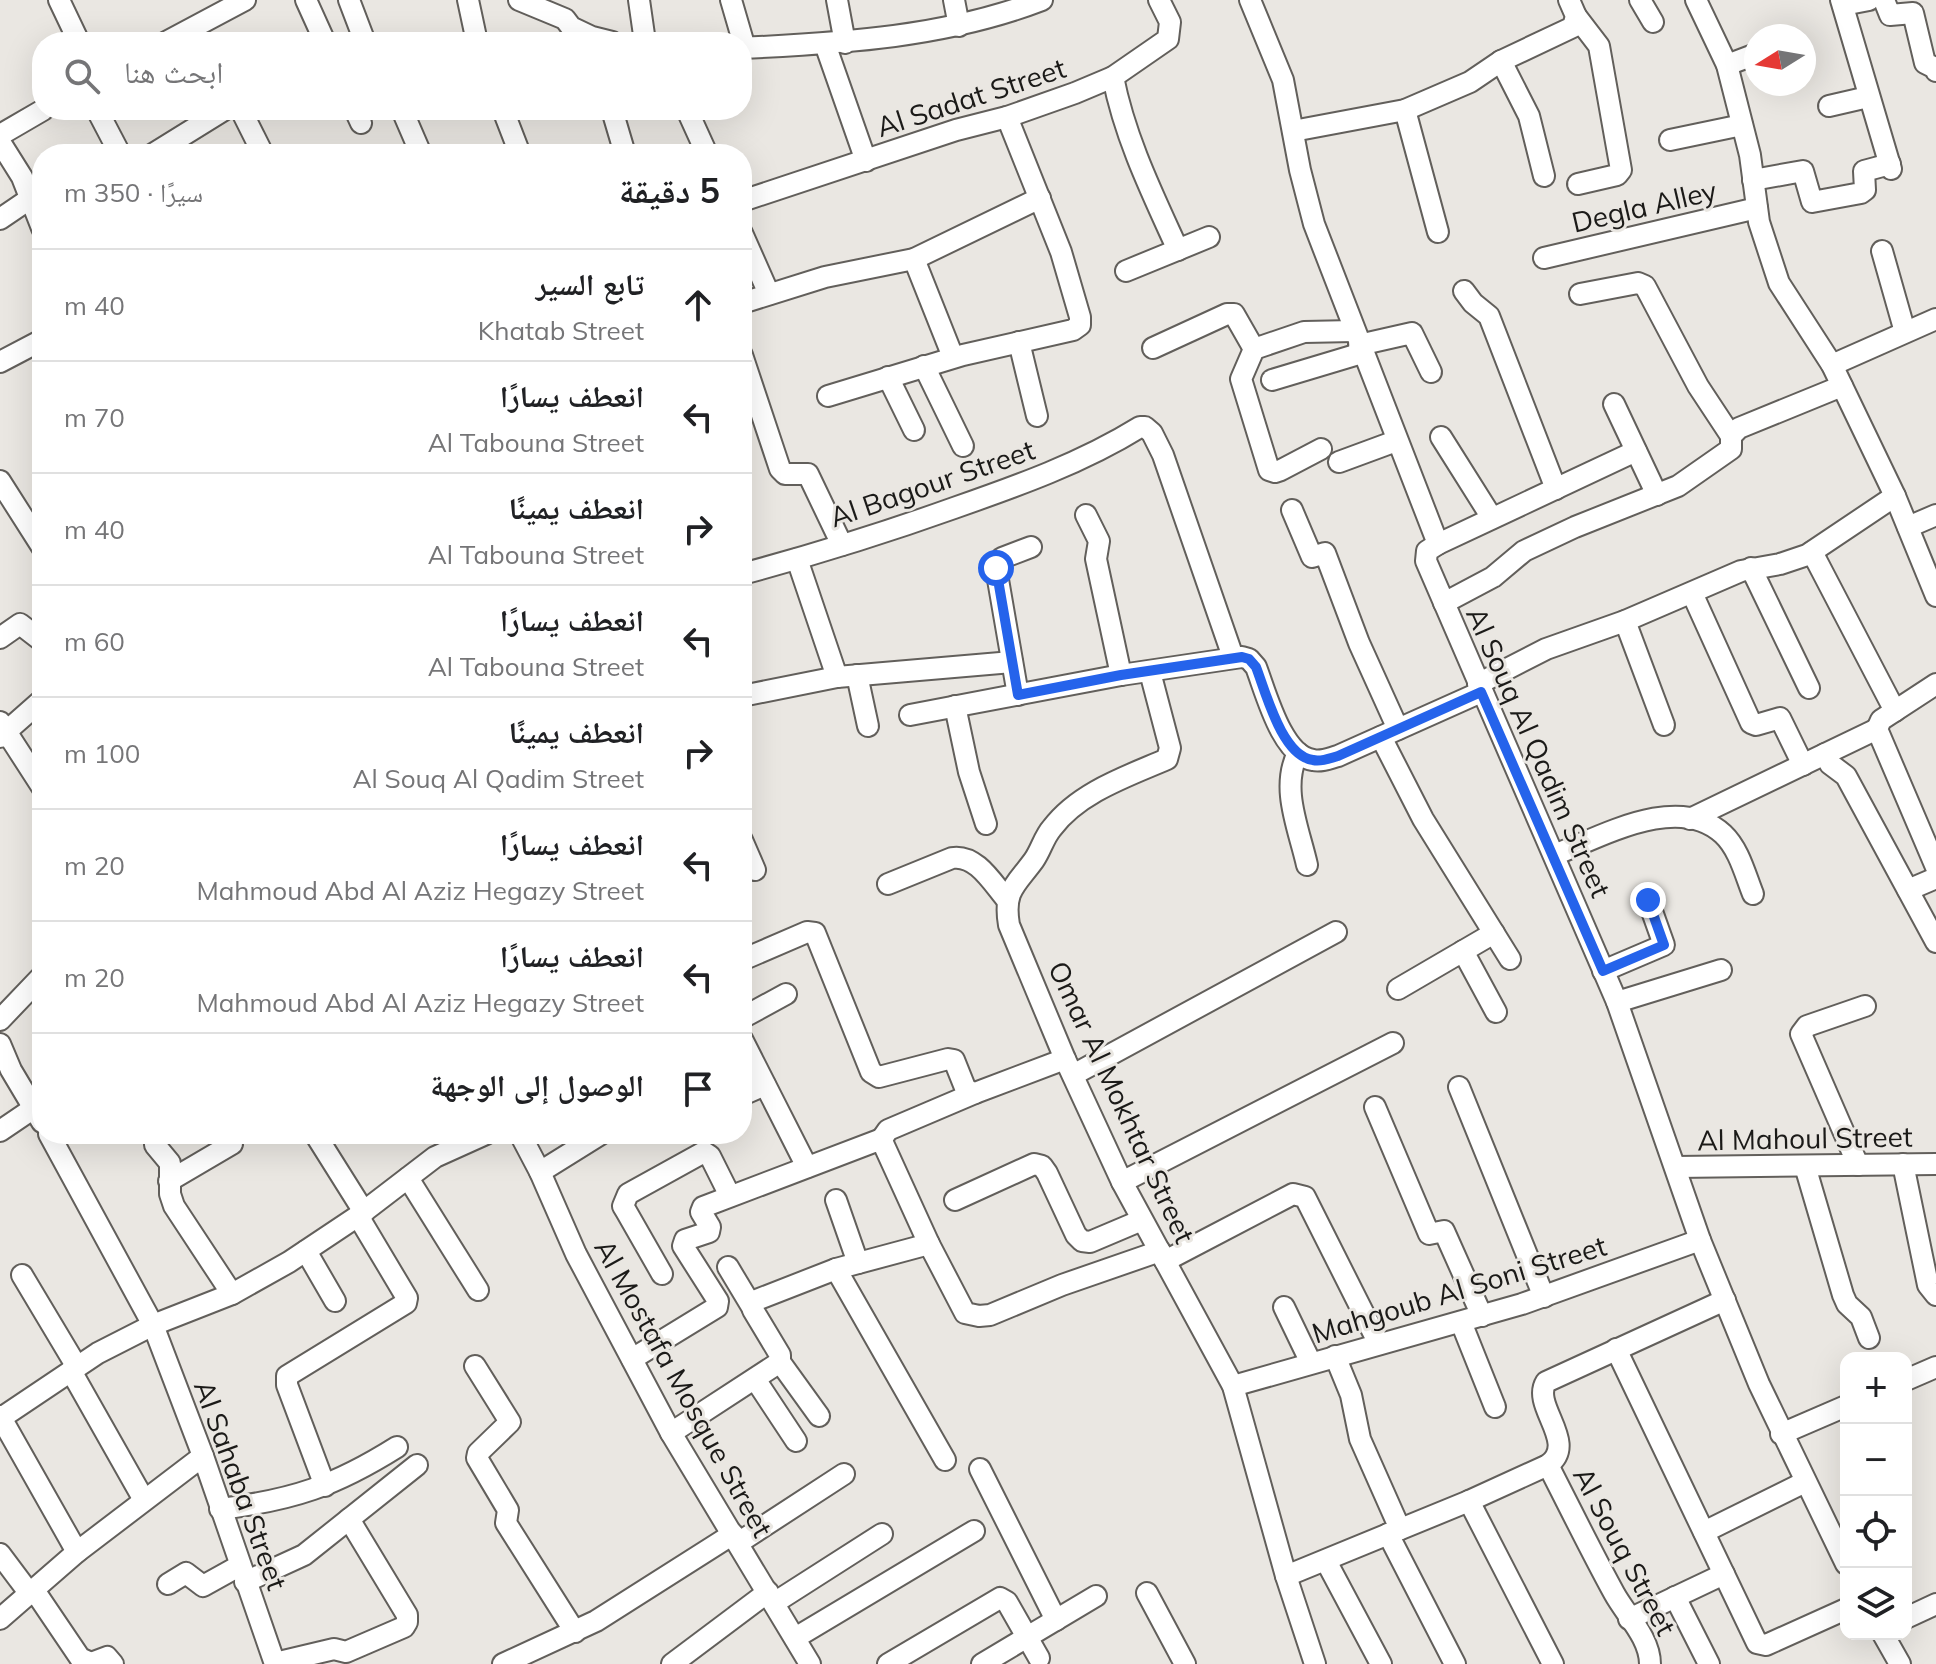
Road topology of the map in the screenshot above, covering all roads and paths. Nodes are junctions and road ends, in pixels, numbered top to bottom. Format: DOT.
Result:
graph roads {
  1 [pos="59,0"];
  2 [pos="245,0"];
  3 [pos="306,0"];
  4 [pos="349,0"];
  5 [pos="468,0"];
  6 [pos="519,0"];
  7 [pos="639,0"];
  8 [pos="731,0"];
  9 [pos="837,0"];
  10 [pos="954,0"];
  11 [pos="1159,0"];
  12 [pos="1250,0"];
  13 [pos="1640,0"];
  14 [pos="1696,0"];
  15 [pos="1869,0"];
  16 [pos="1884,0"];
  17 [pos="1029,2"];
  18 [pos="1842,2"];
  19 [pos="1572,8"];
  20 [pos="564,10"];
  21 [pos="1653,22"];
  22 [pos="959,26"];
  23 [pos="74,32"];
  24 [pos="205,32"];
  25 [pos="320,32"];
  26 [pos="361,32"];
  27 [pos="475,32"];
  28 [pos="583,32"];
  29 [pos="644,32"];
  30 [pos="739,32"];
  31 [pos="835,43"];
  32 [pos="752,48"];
  33 [pos="1744,59"];
  34 [pos="1501,61"];
  35 [pos="1727,65"];
  36 [pos="1936,71"];
  37 [pos="1113,77"];
  38 [pos="1868,97"];
  39 [pos="1829,106"];
  40 [pos="1405,110"];
  41 [pos="32,116"];
  42 [pos="1007,117"];
  43 [pos="102,120"];
  44 [pos="212,120"];
  45 [pos="246,120"];
  46 [pos="406,120"];
  47 [pos="507,120"];
  48 [pos="615,120"];
  49 [pos="692,120"];
  50 [pos="1742,125"];
  51 [pos="1293,131"];
  52 [pos="0,135"];
  53 [pos="1670,140"];
  54 [pos="0,142"];
  55 [pos="115,144"];
  56 [pos="183,144"];
  57 [pos="258,144"];
  58 [pos="417,144"];
  59 [pos="516,144"];
  60 [pos="622,144"];
  61 [pos="702,144"];
  62 [pos="866,161"];
  63 [pos="1544,176"];
  64 [pos="1753,180"];
  65 [pos="1578,184"];
  66 [pos="31,198"];
  67 [pos="752,198"];
  68 [pos="1040,198"];
  69 [pos="1757,208"];
  70 [pos="0,219"];
  71 [pos="1438,232"];
  72 [pos="1209,237"];
  73 [pos="1178,250"];
  74 [pos="1882,251"];
  75 [pos="752,256"];
  76 [pos="1544,258"];
  77 [pos="914,259"];
  78 [pos="1126,271"];
  79 [pos="1464,291"];
  80 [pos="769,294"];
  81 [pos="1580,294"];
  82 [pos="752,300"];
  83 [pos="1936,319"];
  84 [pos="1905,332"];
  85 [pos="1019,342"];
  86 [pos="1358,343"];
  87 [pos="32,345"];
  88 [pos="1153,348"];
  89 [pos="1254,349"];
  90 [pos="953,357"];
  91 [pos="0,362"];
  92 [pos="1832,365"];
  93 [pos="924,366"];
  94 [pos="1431,372"];
  95 [pos="888,377"];
  96 [pos="1272,380"];
  97 [pos="752,385"];
  98 [pos="1842,386"];
  99 [pos="828,396"];
  100 [pos="1614,404"];
  101 [pos="1037,416"];
  102 [pos="914,430"];
  103 [pos="1731,436"];
  104 [pos="1441,437"];
  105 [pos="1396,441"];
  106 [pos="963,446"];
  107 [pos="1321,449"];
  108 [pos="1636,451"];
  109 [pos="1339,462"];
  110 [pos="0,481"];
  111 [pos="1556,489"];
  112 [pos="1657,495"];
  113 [pos="1895,496"];
  114 [pos="1292,510"];
  115 [pos="1086,515"];
  116 [pos="1936,515"];
  117 [pos="1492,518"];
  118 [pos="1908,527"];
  119 [pos="32,531"];
  120 [pos="1438,544"];
  121 [pos="842,545"];
  122 [pos="1031,547"];
  123 [pos="1812,552"];
  124 [pos="797,559"];
  125 [pos="1751,568"];
  126 [pos="752,571"];
  127 [pos="1692,593"];
  128 [pos="1936,596"];
  129 [pos="1444,603"];
  130 [pos="1625,621"];
  131 [pos="32,633"];
  132 [pos="0,638"];
  133 [pos="1233,657"];
  134 [pos="1012,662"];
  135 [pos="1150,672"];
  136 [pos="1121,675"];
  137 [pos="847,676"];
  138 [pos="1936,684"];
  139 [pos="1480,688"];
  140 [pos="1809,688"];
  141 [pos="752,694"];
  142 [pos="1018,695"];
  143 [pos="955,706"];
  144 [pos="32,708"];
  145 [pos="1895,711"];
  146 [pos="910,715"];
  147 [pos="1664,725"];
  148 [pos="868,726"];
  149 [pos="1877,729"];
  150 [pos="2,730"];
  151 [pos="1389,733"];
  152 [pos="1298,753"];
  153 [pos="1825,754"];
  154 [pos="1803,765"];
  155 [pos="32,773"];
  156 [pos="1690,819"];
  157 [pos="986,824"];
  158 [pos="1928,829"];
  159 [pos="1554,855"];
  160 [pos="752,863"];
  161 [pos="1307,865"];
  162 [pos="1936,867"];
  163 [pos="755,870"];
  164 [pos="1936,878"];
  165 [pos="888,884"];
  166 [pos="1908,890"];
  167 [pos="1753,894"];
  168 [pos="1648,900"];
  169 [pos="1008,901"];
  170 [pos="1336,932"];
  171 [pos="1494,933"];
  172 [pos="1936,942"];
  173 [pos="1463,951"];
  174 [pos="752,956"];
  175 [pos="1510,959"];
  176 [pos="1721,970"];
  177 [pos="1603,971"];
  178 [pos="32,986"];
  179 [pos="1398,989"];
  180 [pos="786,994"];
  181 [pos="1617,1002"];
  182 [pos="1865,1006"];
  183 [pos="1496,1012"];
  184 [pos="752,1013"];
  185 [pos="0,1020"];
  186 [pos="1393,1043"];
  187 [pos="0,1044"];
  188 [pos="752,1059"];
  189 [pos="1069,1067"];
  190 [pos="765,1085"];
  191 [pos="1459,1087"];
  192 [pos="752,1091"];
  193 [pos="975,1093"];
  194 [pos="32,1105"];
  195 [pos="1375,1107"];
  196 [pos="32,1118"];
  197 [pos="0,1131"];
  198 [pos="881,1140"];
  199 [pos="55,1144"];
  200 [pos="232,1144"];
  201 [pos="321,1144"];
  202 [pos="464,1144"];
  203 [pos="525,1144"];
  204 [pos="585,1144"];
  205 [pos="155,1145"];
  206 [pos="1903,1164"];
  207 [pos="1936,1164"];
  208 [pos="1858,1165"];
  209 [pos="1805,1166"];
  210 [pos="807,1167"];
  211 [pos="1676,1167"];
  212 [pos="540,1172"];
  213 [pos="408,1178"];
  214 [pos="169,1181"];
  215 [pos="1122,1182"];
  216 [pos="730,1196"];
  217 [pos="836,1200"];
  218 [pos="955,1200"];
  219 [pos="361,1214"];
  220 [pos="1142,1220"];
  221 [pos="1700,1240"];
  222 [pos="929,1244"];
  223 [pos="306,1251"];
  224 [pos="1163,1256"];
  225 [pos="858,1263"];
  226 [pos="728,1267"];
  227 [pos="836,1269"];
  228 [pos="662,1274"];
  229 [pos="22,1275"];
  230 [pos="478,1290"];
  231 [pos="232,1294"];
  232 [pos="1936,1295"];
  233 [pos="1544,1297"];
  234 [pos="1725,1300"];
  235 [pos="335,1301"];
  236 [pos="752,1307"];
  237 [pos="1284,1307"];
  238 [pos="1482,1316"];
  239 [pos="1461,1322"];
  240 [pos="153,1325"];
  241 [pos="1869,1338"];
  242 [pos="1379,1344"];
  243 [pos="1616,1349"];
  244 [pos="1335,1356"];
  245 [pos="632,1359"];
  246 [pos="780,1362"];
  247 [pos="1311,1363"];
  248 [pos="475,1366"];
  249 [pos="1936,1367"];
  250 [pos="74,1369"];
  251 [pos="1912,1377"];
  252 [pos="755,1379"];
  253 [pos="1233,1386"];
  254 [pos="1495,1407"];
  255 [pos="1840,1409"];
  256 [pos="819,1416"];
  257 [pos="0,1417"];
  258 [pos="671,1433"];
  259 [pos="1781,1434"];
  260 [pos="796,1441"];
  261 [pos="397,1447"];
  262 [pos="203,1456"];
  263 [pos="945,1460"];
  264 [pos="417,1465"];
  265 [pos="1548,1465"];
  266 [pos="980,1469"];
  267 [pos="844,1474"];
  268 [pos="1805,1482"];
  269 [pos="325,1486"];
  270 [pos="144,1500"];
  271 [pos="1469,1501"];
  272 [pos="220,1509"];
  273 [pos="349,1519"];
  274 [pos="974,1531"];
  275 [pos="1394,1532"];
  276 [pos="1704,1532"];
  277 [pos="882,1534"];
  278 [pos="736,1539"];
  279 [pos="77,1552"];
  280 [pos="1840,1552"];
  281 [pos="0,1554"];
  282 [pos="1326,1561"];
  283 [pos="242,1574"];
  284 [pos="1724,1574"];
  285 [pos="1286,1576"];
  286 [pos="168,1584"];
  287 [pos="32,1592"];
  288 [pos="1147,1593"];
  289 [pos="1096,1596"];
  290 [pos="1675,1597"];
  291 [pos="771,1598"];
  292 [pos="1936,1604"];
  293 [pos="1840,1612"];
  294 [pos="1912,1615"];
  295 [pos="0,1619"];
  296 [pos="1629,1619"];
  297 [pos="1056,1620"];
  298 [pos="575,1632"];
  299 [pos="1027,1637"];
  300 [pos="795,1638"];
  301 [pos="1886,1640"];
  302 [pos="348,1658"];
  303 [pos="1039,1658"];
  304 [pos="275,1663"];
  305 [pos="1896,1663"];
  306 [pos="113,1664"];
  307 [pos="503,1664"];
  308 [pos="672,1664"];
  309 [pos="810,1664"];
  310 [pos="888,1664"];
  311 [pos="982,1664"];
  312 [pos="1185,1664"];
  313 [pos="1315,1664"];
  314 [pos="1381,1664"];
  315 [pos="1455,1664"];
  316 [pos="1553,1664"];
  317 [pos="1650,1664"];
  318 [pos="1709,1664"];
  1 -- 23 [label="street"];
  2 -- 24 [label="street"];
  3 -- 25 [label="street"];
  4 -- 26 [label="street"];
  5 -- 27 [label="street"];
  6 -- 20 [label="street"];
  7 -- 29 [label="street"];
  8 -- 30 [label="street"];
  9 -- 31 [label="street"];
  10 -- 22 [label="street"];
  11 -- 37 [label="street, Al Sadat Street"];
  12 -- 51 [label="street"];
  13 -- 21 [label="street"];
  14 -- 35 [label="street"];
  15 -- 18 [label="street"];
  16 -- 36 [label="street"];
  17 -- 22 [label="street"];
  18 -- 38 [label="street"];
  19 -- 34 [label="street"];
  19 -- 65 [label="street"];
  20 -- 28 [label="street"];
  22 -- 31 [label="street"];
  31 -- 32 [label="street"];
  31 -- 62 [label="street"];
  33 -- 35 [label="street"];
  34 -- 40 [label="street"];
  34 -- 63 [label="street"];
  35 -- 50 [label="street"];
  37 -- 42 [label="street, Al Sadat Street"];
  37 -- 73 [label="street"];
  38 -- 39 [label="street"];
  38 -- 64 [label="street"];
  40 -- 51 [label="street"];
  40 -- 71 [label="street"];
  41 -- 52 [label="street"];
  42 -- 62 [label="street, Al Sadat Street"];
  42 -- 68 [label="street"];
  43 -- 55 [label="street"];
  44 -- 56 [label="street"];
  45 -- 57 [label="street"];
  46 -- 58 [label="street"];
  47 -- 59 [label="street"];
  48 -- 60 [label="street"];
  49 -- 61 [label="street"];
  50 -- 53 [label="street"];
  50 -- 64 [label="street"];
  51 -- 86 [label="street"];
  54 -- 66 [label="street"];
  62 -- 67 [label="street, Al Sadat Street"];
  64 -- 69 [label="street"];
  66 -- 70 [label="street"];
  68 -- 77 [label="street"];
  68 -- 85 [label="street"];
  69 -- 76 [label="street, Degla Alley"];
  69 -- 92 [label="street"];
  72 -- 73 [label="street"];
  73 -- 78 [label="street"];
  74 -- 84 [label="street"];
  75 -- 80 [label="street"];
  77 -- 80 [label="street"];
  77 -- 90 [label="street"];
  79 -- 111 [label="street"];
  80 -- 82 [label="street"];
  81 -- 103 [label="street"];
  83 -- 84 [label="street"];
  84 -- 92 [label="street"];
  85 -- 90 [label="street"];
  85 -- 101 [label="street"];
  86 -- 89 [label="street"];
  86 -- 94 [label="street"];
  86 -- 96 [label="street"];
  86 -- 105 [label="street"];
  87 -- 91 [label="street"];
  88 -- 89 [label="street"];
  89 -- 107 [label="street"];
  90 -- 93 [label="street"];
  92 -- 98 [label="street"];
  93 -- 95 [label="street"];
  93 -- 106 [label="street"];
  95 -- 99 [label="street"];
  95 -- 102 [label="street"];
  97 -- 121 [label="street"];
  98 -- 103 [label="street"];
  98 -- 113 [label="street"];
  100 -- 108 [label="street"];
  103 -- 112 [label="street"];
  104 -- 117 [label="street"];
  105 -- 109 [label="street"];
  105 -- 120 [label="street"];
  108 -- 111 [label="street"];
  108 -- 112 [label="street"];
  110 -- 119 [label="street"];
  111 -- 117 [label="street"];
  112 -- 129 [label="street"];
  113 -- 118 [label="street"];
  113 -- 123 [label="street"];
  114 -- 151 [label="street"];
  115 -- 136 [label="street"];
  116 -- 118 [label="street"];
  117 -- 120 [label="street"];
  118 -- 128 [label="street"];
  120 -- 129 [label="street, Al Souq Al Qadim Street"];
  121 -- 124 [label="street, Al Bagour Street"];
  121 -- 133 [label="street, Al Bagour Street"];
  122 -- 134 [label="street"];
  123 -- 125 [label="street"];
  123 -- 145 [label="street"];
  124 -- 126 [label="street, Al Bagour Street"];
  124 -- 137 [label="street"];
  125 -- 127 [label="street"];
  125 -- 140 [label="street"];
  127 -- 130 [label="street"];
  127 -- 154 [label="street"];
  129 -- 139 [label="street, Al Souq Al Qadim Street"];
  130 -- 139 [label="street"];
  130 -- 147 [label="street"];
  131 -- 132 [label="street"];
  133 -- 135 [label="street"];
  133 -- 152 [label="street"];
  134 -- 137 [label="street"];
  134 -- 142 [label="street"];
  135 -- 136 [label="street"];
  135 -- 169 [label="street"];
  136 -- 142 [label="street"];
  137 -- 141 [label="street"];
  137 -- 148 [label="street"];
  138 -- 145 [label="street"];
  139 -- 151 [label="street"];
  139 -- 159 [label="street, Al Souq Al Qadim Street"];
  142 -- 143 [label="street"];
  143 -- 146 [label="street"];
  143 -- 157 [label="street"];
  144 -- 150 [label="street"];
  145 -- 149 [label="street"];
  149 -- 153 [label="street"];
  149 -- 158 [label="street"];
  150 -- 155 [label="street"];
  151 -- 152 [label="street"];
  151 -- 171 [label="street"];
  152 -- 161 [label="street"];
  153 -- 154 [label="street"];
  153 -- 166 [label="street"];
  154 -- 156 [label="street"];
  156 -- 159 [label="street"];
  156 -- 167 [label="street"];
  158 -- 162 [label="street"];
  159 -- 177 [label="street, Al Souq Al Qadim Street"];
  160 -- 163 [label="street"];
  164 -- 166 [label="street"];
  165 -- 169 [label="street"];
  166 -- 172 [label="street"];
  168 -- 177 [label="street"];
  169 -- 189 [label="street, Omar Al Mokhtar Street"];
  170 -- 189 [label="street"];
  171 -- 173 [label="street"];
  171 -- 175 [label="street"];
  173 -- 179 [label="street"];
  173 -- 183 [label="street"];
  174 -- 193 [label="street"];
  176 -- 181 [label="street"];
  177 -- 181 [label="street, Al Souq Al Qadim Street"];
  178 -- 185 [label="street"];
  180 -- 184 [label="street"];
  181 -- 211 [label="street, Al Souq Al Qadim Street"];
  182 -- 208 [label="street"];
  186 -- 215 [label="street"];
  187 -- 194 [label="street"];
  188 -- 190 [label="street"];
  189 -- 193 [label="street"];
  189 -- 215 [label="street, Omar Al Mokhtar Street"];
  190 -- 192 [label="street"];
  190 -- 210 [label="street"];
  191 -- 233 [label="street"];
  193 -- 198 [label="street"];
  195 -- 238 [label="street"];
  196 -- 197 [label="street"];
  198 -- 210 [label="street"];
  198 -- 222 [label="street"];
  199 -- 240 [label="street, Al Sahaba Street"];
  200 -- 214 [label="street"];
  201 -- 219 [label="street"];
  202 -- 213 [label="street"];
  203 -- 212 [label="street, Al Mostafa Mosque Street"];
  204 -- 212 [label="street"];
  205 -- 214 [label="street"];
  206 -- 207 [label="street, Al Mahoul Street"];
  206 -- 208 [label="street, Al Mahoul Street"];
  206 -- 232 [label="street"];
  208 -- 209 [label="street, Al Mahoul Street"];
  209 -- 211 [label="street, Al Mahoul Street"];
  209 -- 241 [label="street"];
  210 -- 216 [label="street"];
  211 -- 221 [label="street, Al Souq Al Qadim Street"];
  212 -- 245 [label="street, Al Mostafa Mosque Street"];
  213 -- 219 [label="street"];
  213 -- 230 [label="street"];
  214 -- 231 [label="street"];
  215 -- 220 [label="street, Omar Al Mokhtar Street"];
  216 -- 228 [label="street"];
  216 -- 245 [label="street"];
  217 -- 225 [label="street"];
  218 -- 220 [label="street"];
  219 -- 223 [label="street"];
  219 -- 269 [label="street"];
  220 -- 224 [label="street, Omar Al Mokhtar Street"];
  221 -- 233 [label="street, Mahgoub Al Soni Street"];
  221 -- 234 [label="street, Al Souq Al Qadim Street"];
  222 -- 224 [label="street"];
  222 -- 225 [label="street"];
  223 -- 231 [label="street"];
  223 -- 235 [label="street"];
  224 -- 242 [label="street"];
  224 -- 253 [label="street, Omar Al Mokhtar Street"];
  225 -- 227 [label="street"];
  226 -- 236 [label="street"];
  227 -- 236 [label="street"];
  227 -- 263 [label="street"];
  229 -- 250 [label="street"];
  231 -- 240 [label="street"];
  233 -- 238 [label="street, Mahgoub Al Soni Street"];
  234 -- 243 [label="street"];
  234 -- 259 [label="street, Al Souq Al Qadim Street"];
  236 -- 246 [label="street"];
  237 -- 247 [label="street"];
  238 -- 239 [label="street, Mahgoub Al Soni Street"];
  239 -- 242 [label="street, Mahgoub Al Soni Street"];
  239 -- 254 [label="street"];
  240 -- 250 [label="street"];
  240 -- 262 [label="street, Al Sahaba Street"];
  242 -- 244 [label="street, Mahgoub Al Soni Street"];
  243 -- 265 [label="street"];
  243 -- 276 [label="street"];
  244 -- 247 [label="street, Mahgoub Al Soni Street"];
  244 -- 275 [label="street"];
  245 -- 258 [label="street, Al Mostafa Mosque Street"];
  246 -- 252 [label="street"];
  246 -- 256 [label="street"];
  247 -- 253 [label="street, Mahgoub Al Soni Street"];
  248 -- 298 [label="street"];
  249 -- 251 [label="street"];
  250 -- 257 [label="street"];
  250 -- 270 [label="street"];
  252 -- 258 [label="street"];
  252 -- 260 [label="street"];
  253 -- 285 [label="street, Omar Al Mokhtar Street"];
  255 -- 259 [label="street"];
  257 -- 279 [label="street"];
  258 -- 278 [label="street, Al Mostafa Mosque Street"];
  259 -- 268 [label="street, Al Souq Al Qadim Street"];
  261 -- 269 [label="street"];
  262 -- 270 [label="street"];
  262 -- 272 [label="street, Al Sahaba Street"];
  264 -- 273 [label="street"];
  265 -- 271 [label="street"];
  265 -- 296 [label="street, Al Souq Street"];
  266 -- 297 [label="street"];
  267 -- 278 [label="street"];
  268 -- 276 [label="street"];
  268 -- 280 [label="street, Al Souq Al Qadim Street"];
  269 -- 272 [label="street"];
  270 -- 279 [label="street"];
  271 -- 275 [label="street"];
  271 -- 316 [label="street"];
  272 -- 283 [label="street, Al Sahaba Street"];
  273 -- 283 [label="street"];
  273 -- 302 [label="street"];
  274 -- 300 [label="street"];
  275 -- 282 [label="street"];
  275 -- 315 [label="street"];
  276 -- 284 [label="street"];
  277 -- 291 [label="street"];
  278 -- 291 [label="street, Al Mostafa Mosque Street"];
  278 -- 298 [label="street"];
  279 -- 287 [label="street"];
  281 -- 287 [label="street"];
  282 -- 285 [label="street"];
  282 -- 314 [label="street"];
  283 -- 286 [label="street"];
  283 -- 304 [label="street, Al Sahaba Street"];
  284 -- 290 [label="street"];
  284 -- 293 [label="street"];
  285 -- 313 [label="street, Omar Al Mokhtar Street"];
  287 -- 295 [label="street"];
  287 -- 306 [label="street"];
  288 -- 312 [label="street"];
  289 -- 297 [label="street"];
  290 -- 296 [label="street"];
  290 -- 318 [label="street"];
  291 -- 300 [label="street, Al Mostafa Mosque Street"];
  291 -- 308 [label="street"];
  292 -- 294 [label="street"];
  296 -- 317 [label="street, Al Souq Street"];
  297 -- 299 [label="street"];
  298 -- 307 [label="street"];
  299 -- 303 [label="street"];
  299 -- 310 [label="street"];
  299 -- 311 [label="street"];
  300 -- 309 [label="street, Al Mostafa Mosque Street"];
  301 -- 305 [label="street"];
  302 -- 304 [label="street"];
}
